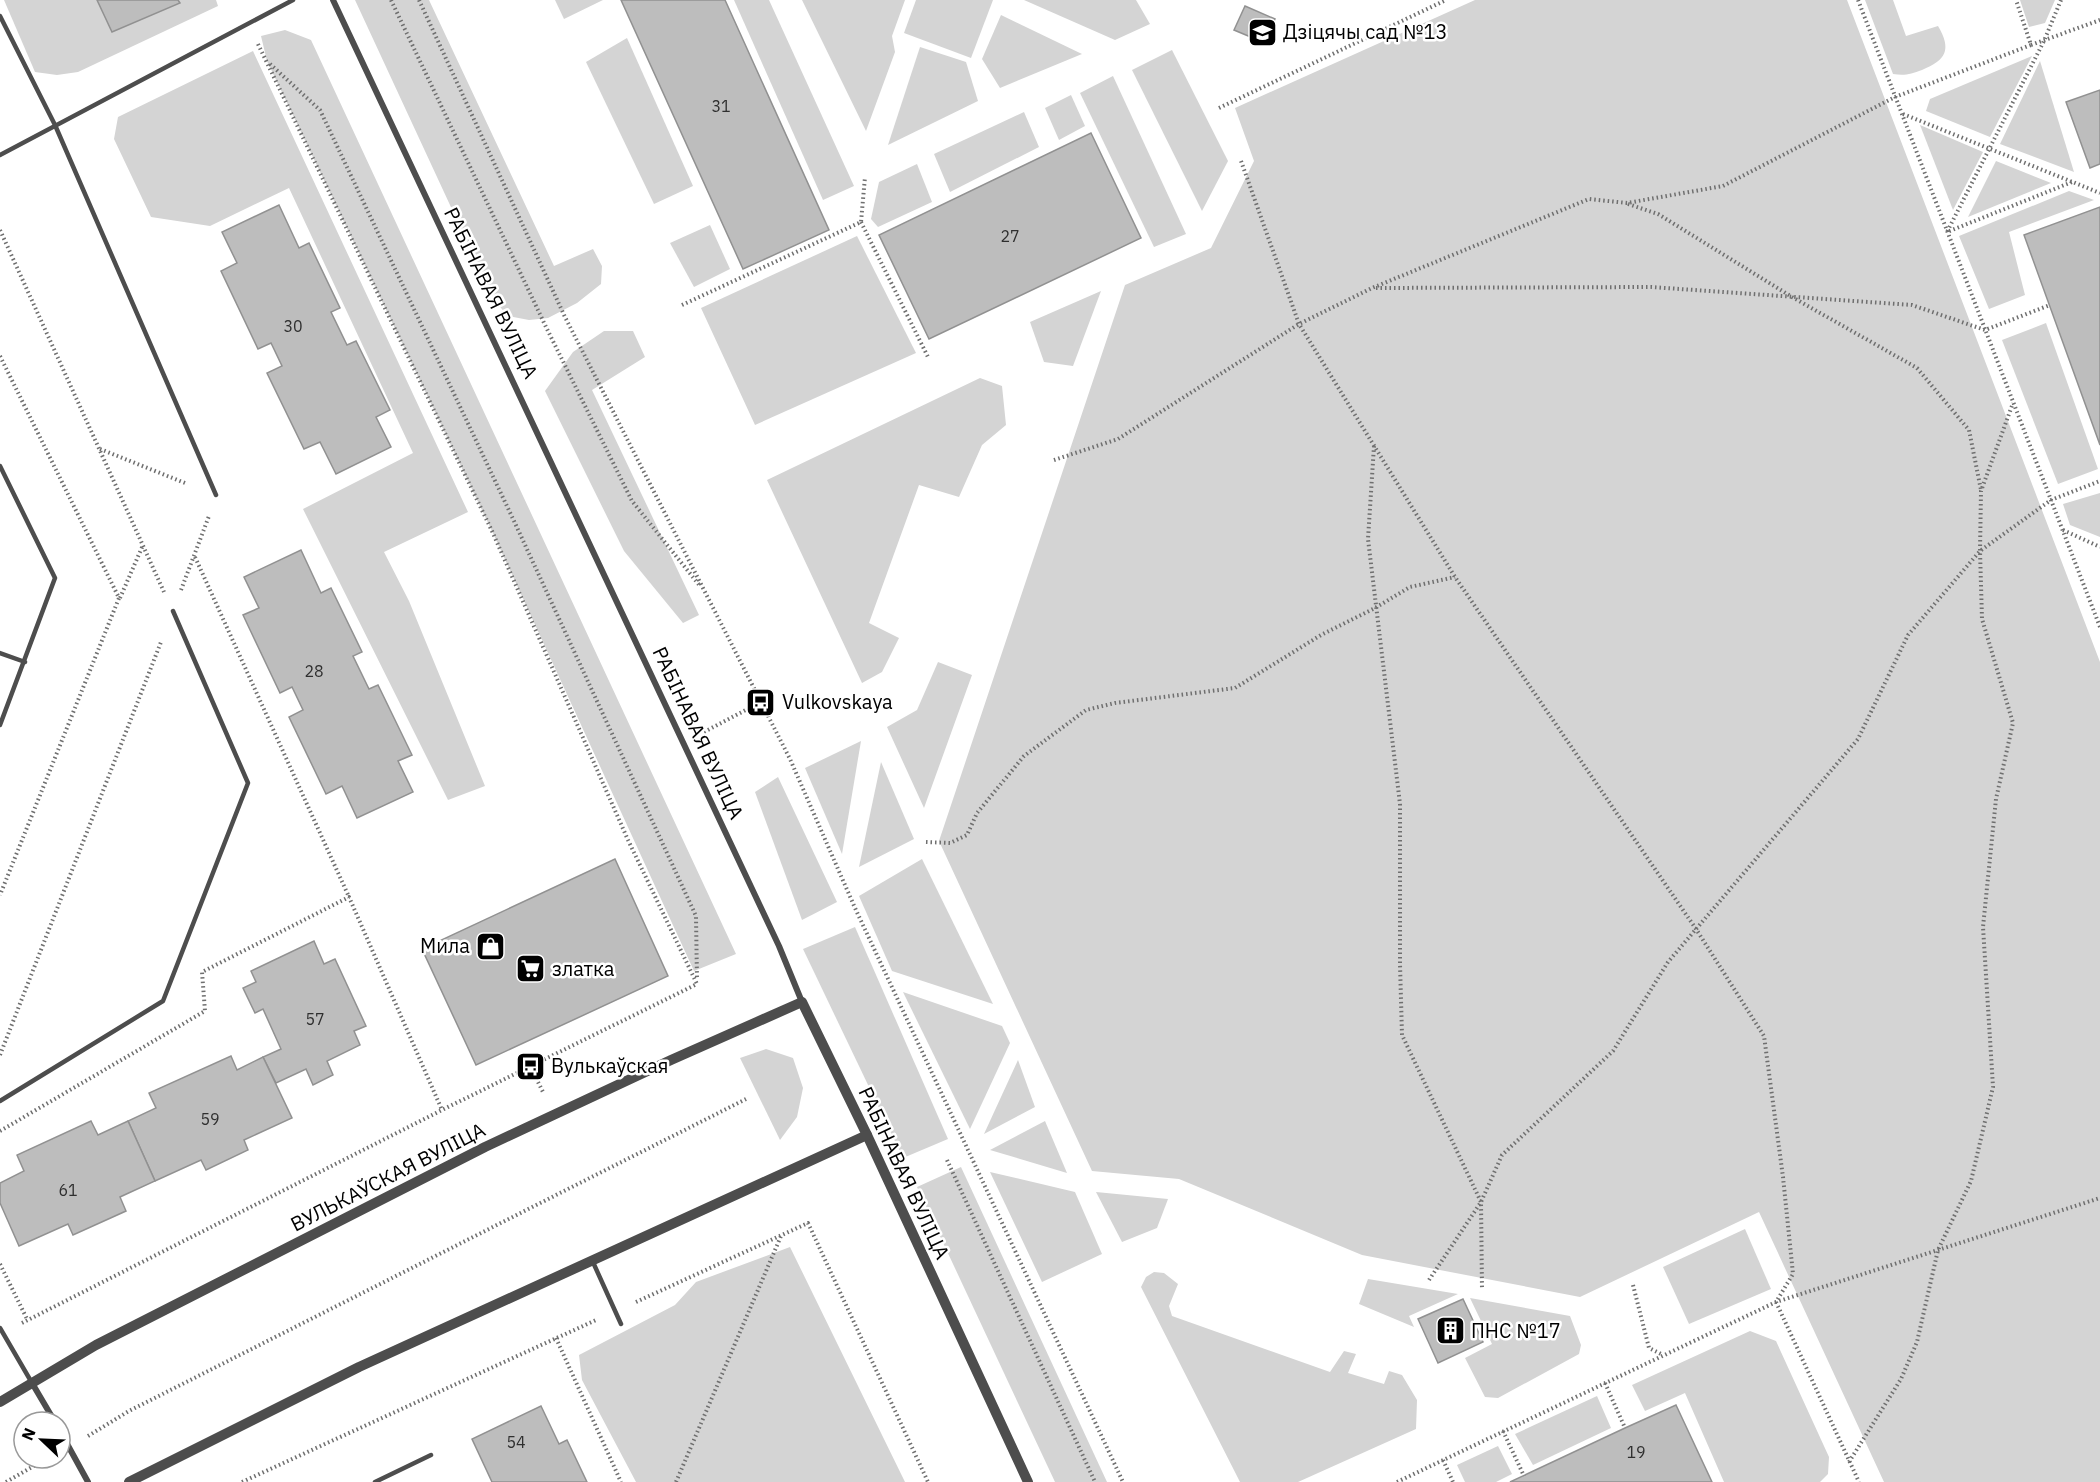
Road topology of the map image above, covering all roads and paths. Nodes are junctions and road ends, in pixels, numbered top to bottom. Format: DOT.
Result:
graph roads {
  1 [pos="293,0"];
  2 [pos="333,0"];
  3 [pos="391,0"];
  4 [pos="419,0"];
  5 [pos="1446,0"];
  6 [pos="1858,0"];
  7 [pos="2016,0"];
  8 [pos="2061,0"];
  9 [pos="0,16"];
  10 [pos="2100,20"];
  11 [pos="248,22"];
  12 [pos="2044,41"];
  13 [pos="2031,45"];
  14 [pos="267,61"];
  15 [pos="1895,97"];
  16 [pos="1219,108"];
  17 [pos="1902,114"];
  18 [pos="55,125"];
  19 [pos="1989,149"];
  20 [pos="0,155"];
  21 [pos="1241,161"];
  22 [pos="865,177"];
  23 [pos="2072,182"];
  24 [pos="2100,193"];
  25 [pos="1627,203"];
  26 [pos="861,222"];
  27 [pos="0,230"];
  28 [pos="1947,232"];
  29 [pos="1372,288"];
  30 [pos="1792,297"];
  31 [pos="682,305"];
  32 [pos="2050,305"];
  33 [pos="1299,324"];
  34 [pos="1985,330"];
  35 [pos="929,359"];
  36 [pos="2013,403"];
  37 [pos="1374,445"];
  38 [pos="100,449"];
  39 [pos="1054,460"];
  40 [pos="0,466"];
  41 [pos="2100,481"];
  42 [pos="1981,491"];
  43 [pos="216,495"];
  44 [pos="2050,500"];
  45 [pos="2062,530"];
  46 [pos="143,545"];
  47 [pos="2100,547"];
  48 [pos="1980,551"];
  49 [pos="195,556"];
  50 [pos="1455,577"];
  51 [pos="706,593"];
  52 [pos="119,598"];
  53 [pos="1375,608"];
  54 [pos="173,611"];
  55 [pos="2100,627"];
  56 [pos="0,653"];
  57 [pos="24,662"];
  58 [pos="761,702"];
  59 [pos="0,725"];
  60 [pos="683,743"];
  61 [pos="927,842"];
  62 [pos="349,897"];
  63 [pos="1696,929"];
  64 [pos="697,984"];
  65 [pos="802,1002"];
  66 [pos="0,1055"];
  67 [pos="746,1099"];
  68 [pos="0,1101"];
  69 [pos="442,1110"];
  70 [pos="0,1131"];
  71 [pos="867,1135"];
  72 [pos="947,1160"];
  73 [pos="2100,1198"];
  74 [pos="1482,1202"];
  75 [pos="781,1236"];
  76 [pos="1938,1250"];
  77 [pos="591,1260"];
  78 [pos="0,1264"];
  79 [pos="1428,1280"];
  80 [pos="1633,1285"];
  81 [pos="1482,1290"];
  82 [pos="1776,1302"];
  83 [pos="614,1312"];
  84 [pos="27,1319"];
  85 [pos="621,1324"];
  86 [pos="0,1328"];
  87 [pos="4,1335"];
  88 [pos="556,1338"];
  89 [pos="1664,1355"];
  90 [pos="32,1383"];
  91 [pos="1605,1383"];
  92 [pos="0,1402"];
  93 [pos="48,1410"];
  94 [pos="1625,1428"];
  95 [pos="1503,1431"];
  96 [pos="72,1445"];
  97 [pos="72,1453"];
  98 [pos="431,1455"];
  99 [pos="1443,1460"];
  100 [pos="1849,1462"];
  101 [pos="27,1470"];
  102 [pos="1524,1476"];
  103 [pos="6,1482"];
  104 [pos="88,1482"];
  105 [pos="129,1482"];
  106 [pos="242,1482"];
  107 [pos="375,1482"];
  108 [pos="621,1482"];
  109 [pos="676,1482"];
  110 [pos="928,1482"];
  111 [pos="1028,1482"];
  112 [pos="1095,1482"];
  113 [pos="1123,1482"];
  114 [pos="1397,1482"];
  115 [pos="1453,1482"];
  116 [pos="1858,1482"];
  1 -- 11 [label="lane"];
  2 -- 60 [label="street, РАБІНАВАЯ ВУЛІЦА"];
  3 -- 51 [label="path"];
  4 -- 51 [label="path"];
  5 -- 16 [label="path"];
  6 -- 15 [label="path"];
  7 -- 13 [label="path"];
  8 -- 12 [label="path"];
  9 -- 18 [label="lane"];
  10 -- 12 [label="path"];
  11 -- 14 [label="path"];
  11 -- 18 [label="lane"];
  12 -- 13 [label="path"];
  12 -- 19 [label="path"];
  13 -- 15 [label="path"];
  14 -- 64 [label="path"];
  14 -- 64 [label="path"];
  15 -- 17 [label="path"];
  15 -- 25 [label="path"];
  17 -- 19 [label="path"];
  17 -- 28 [label="path"];
  18 -- 20 [label="lane"];
  18 -- 43 [label="lane"];
  19 -- 23 [label="path"];
  19 -- 28 [label="path"];
  21 -- 33 [label="path"];
  22 -- 26 [label="path"];
  23 -- 24 [label="path"];
  23 -- 28 [label="path"];
  25 -- 29 [label="path"];
  25 -- 30 [label="path"];
  26 -- 31 [label="path"];
  26 -- 35 [label="path"];
  27 -- 38 [label="path"];
  28 -- 34 [label="path"];
  29 -- 30 [label="path"];
  29 -- 33 [label="path"];
  30 -- 34 [label="path"];
  30 -- 42 [label="path"];
  32 -- 34 [label="path"];
  33 -- 37 [label="path"];
  33 -- 39 [label="path"];
  34 -- 36 [label="path"];
  36 -- 42 [label="path"];
  36 -- 44 [label="path"];
  37 -- 50 [label="path"];
  37 -- 53 [label="path"];
  38 -- 43 [label="path"];
  38 -- 46 [label="path"];
  40 -- 57 [label="lane"];
  41 -- 44 [label="path"];
  42 -- 48 [label="path"];
  43 -- 49 [label="path"];
  44 -- 45 [label="path"];
  44 -- 48 [label="path"];
  45 -- 47 [label="path"];
  45 -- 55 [label="path"];
  46 -- 52 [label="path"];
  46 -- 54 [label="path"];
  48 -- 63 [label="path"];
  48 -- 76 [label="path"];
  49 -- 54 [label="path"];
  49 -- 62 [label="path"];
  50 -- 53 [label="path"];
  50 -- 63 [label="path"];
  51 -- 58 [label="path"];
  53 -- 61 [label="path"];
  53 -- 74 [label="path"];
  54 -- 66 [label="path"];
  54 -- 68 [label="lane"];
  56 -- 57 [label="lane"];
  57 -- 59 [label="lane"];
  58 -- 60 [label="path"];
  58 -- 113 [label="path"];
  60 -- 65 [label="street, РАБІНАВАЯ ВУЛІЦА"];
  62 -- 69 [label="path"];
  62 -- 70 [label="path"];
  63 -- 74 [label="path"];
  63 -- 82 [label="path"];
  64 -- 69 [label="path"];
  65 -- 71 [label="street, РАБІНАВАЯ ВУЛІЦА"];
  65 -- 90 [label="street, ВУЛЬКАЎСКАЯ ВУЛІЦА"];
  67 -- 96 [label="path"];
  69 -- 84 [label="path"];
  71 -- 77 [label="street"];
  71 -- 111 [label="street, РАБІНАВАЯ ВУЛІЦА"];
  72 -- 112 [label="path"];
  73 -- 76 [label="path"];
  74 -- 79 [label="path"];
  74 -- 81 [label="path"];
  75 -- 83 [label="path"];
  75 -- 109 [label="path"];
  75 -- 110 [label="path"];
  76 -- 82 [label="path"];
  76 -- 100 [label="path"];
  77 -- 83 [label="lane"];
  77 -- 105 [label="street"];
  78 -- 84 [label="path"];
  80 -- 89 [label="path"];
  82 -- 89 [label="path"];
  82 -- 100 [label="path"];
  83 -- 85 [label="lane"];
  83 -- 88 [label="path"];
  84 -- 87 [label="path"];
  86 -- 87 [label="lane"];
  87 -- 90 [label="lane"];
  88 -- 106 [label="path"];
  88 -- 108 [label="path"];
  89 -- 91 [label="path"];
  90 -- 92 [label="street, ВУЛЬКАЎСКАЯ ВУЛІЦА"];
  90 -- 93 [label="street"];
  91 -- 94 [label="path"];
  91 -- 95 [label="path"];
  95 -- 99 [label="path"];
  95 -- 102 [label="path"];
  97 -- 104 [label="street"];
  98 -- 107 [label="lane"];
  99 -- 114 [label="path"];
  99 -- 115 [label="path"];
  100 -- 116 [label="path"];
  101 -- 103 [label="path"];
}
